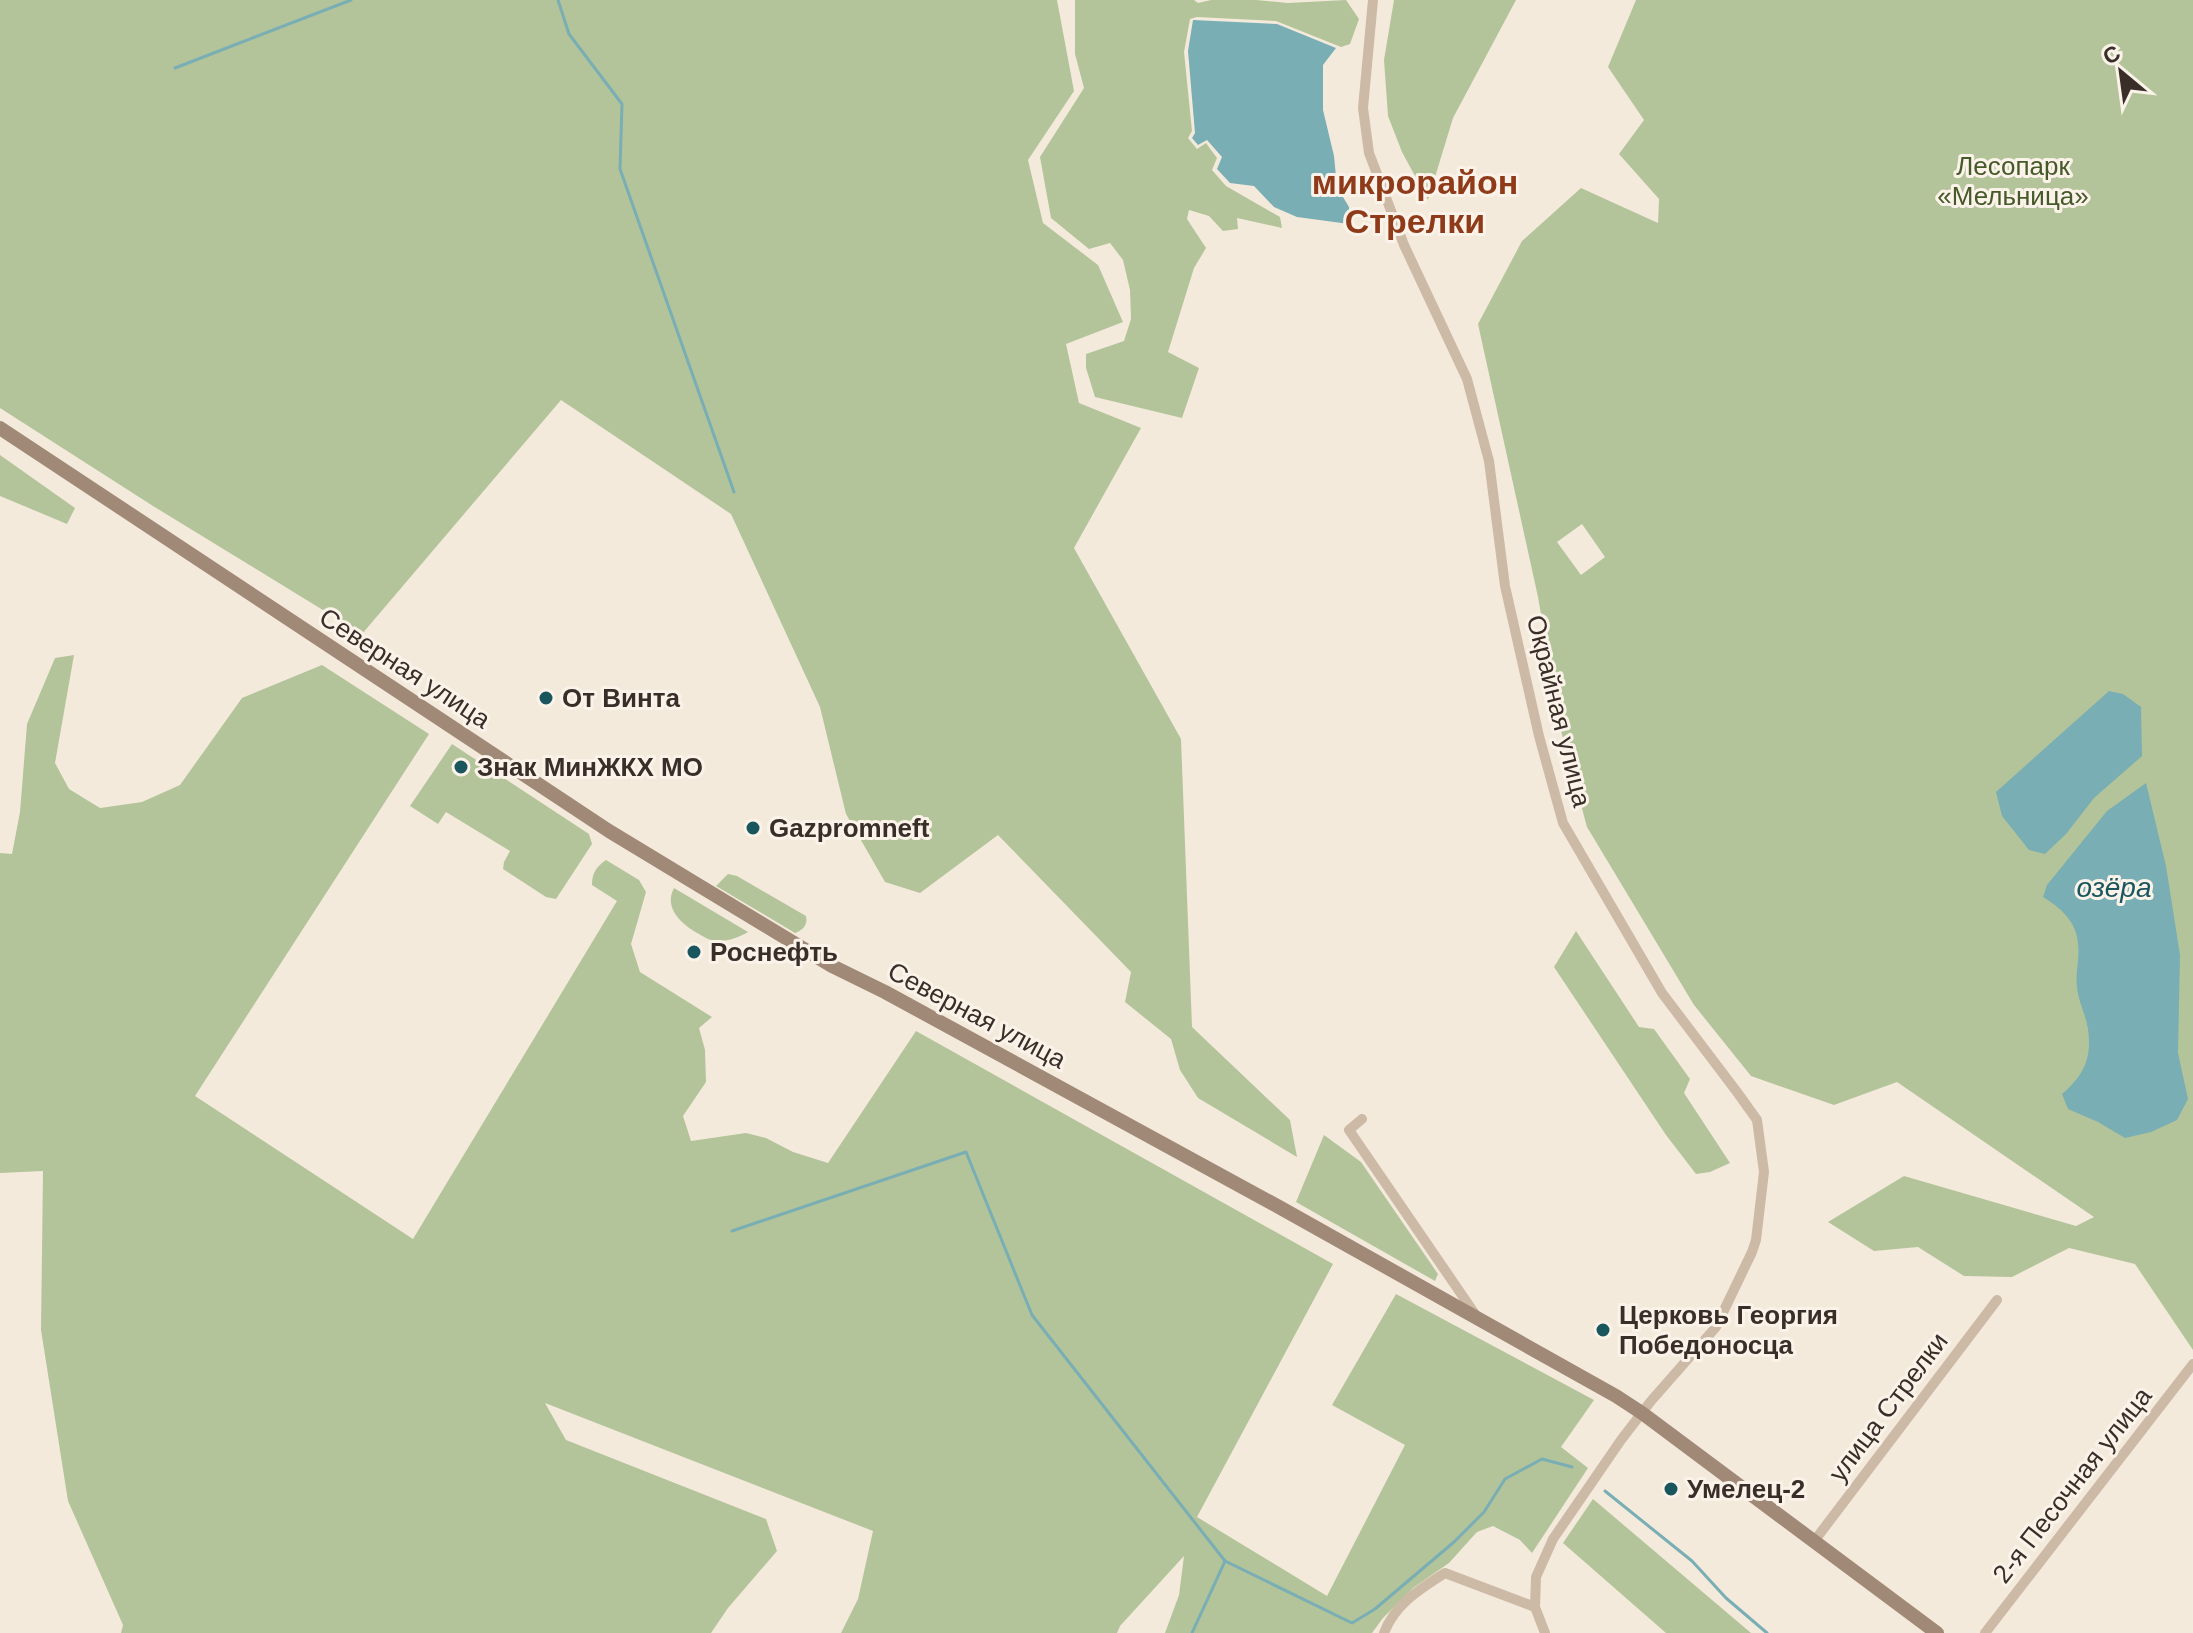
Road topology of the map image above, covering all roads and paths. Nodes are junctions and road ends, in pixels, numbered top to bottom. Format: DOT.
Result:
graph roads {
  1 [pos="1373,0"];
  2 [pos="0,428"];
  3 [pos="1362,1119"];
  4 [pos="1997,1300"];
  5 [pos="1481,1322"];
  6 [pos="2193,1364"];
  7 [pos="1642,1413"];
  8 [pos="1815,1540"];
  9 [pos="1535,1607"];
  10 [pos="1384,1633"];
  11 [pos="1545,1633"];
  12 [pos="1937,1633"];
  13 [pos="1985,1633"];
  1 -- 7 [label="street, Окрайная улица"];
  2 -- 5 [label="main road, Северная улица"];
  3 -- 5 [label="street"];
  4 -- 8 [label="street, улица Стрелки"];
  5 -- 7 [label="main road, Северная улица"];
  6 -- 13 [label="street, 2-я Песочная улица"];
  7 -- 8 [label="main road, Северная улица"];
  7 -- 9 [label="street, Окрайная улица"];
  8 -- 12 [label="main road, Северная улица"];
  9 -- 10 [label="street"];
  9 -- 11 [label="street"];
}
